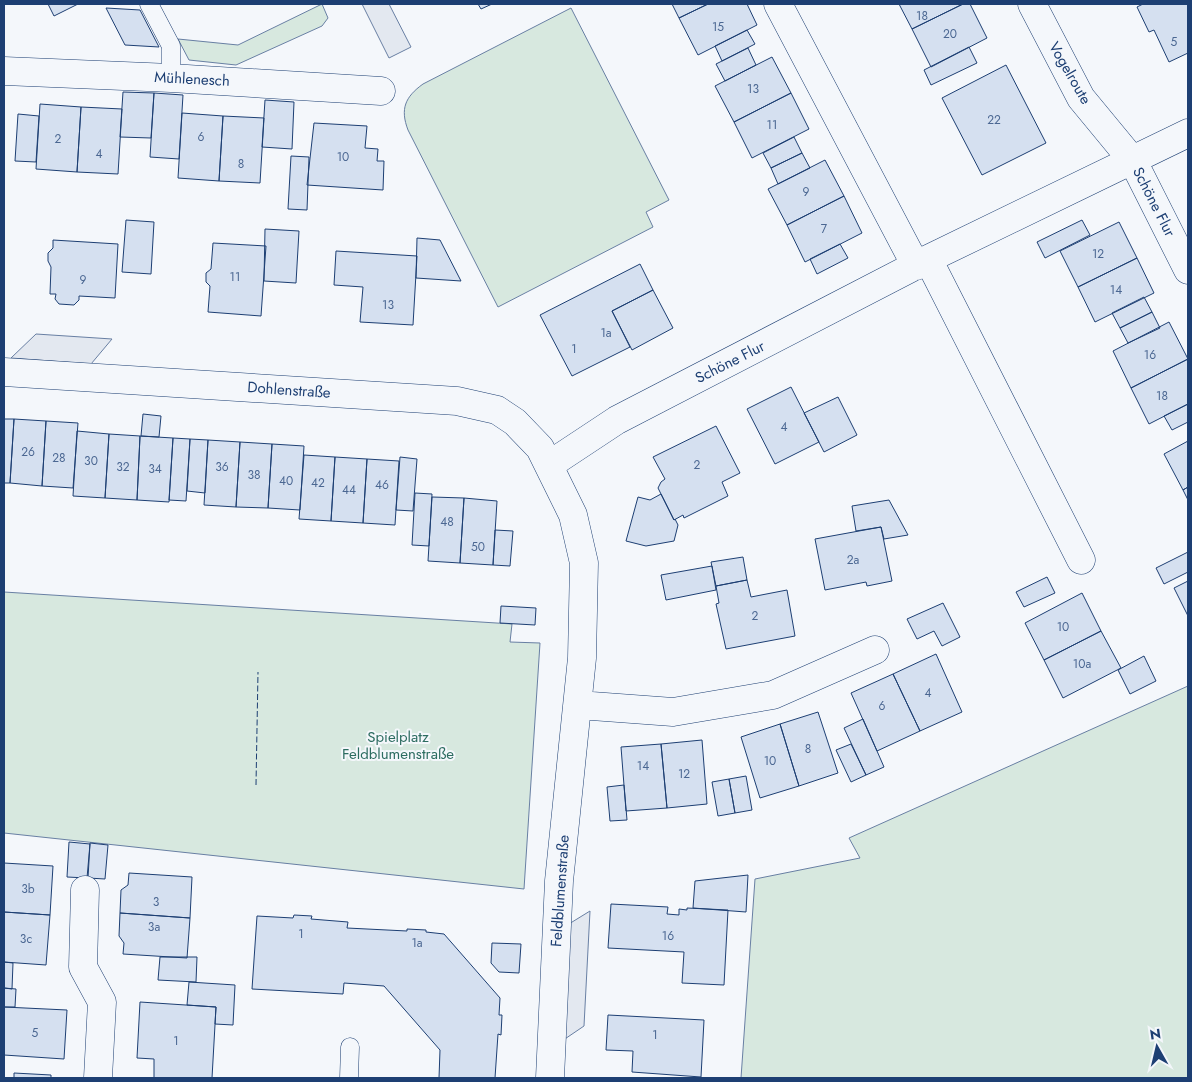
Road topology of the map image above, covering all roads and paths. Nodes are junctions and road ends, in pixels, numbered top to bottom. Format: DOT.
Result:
graph roads {
  1 [pos="149,4"];
  2 [pos="778,4"];
  3 [pos="1032,4"];
  4 [pos="4,71"];
  5 [pos="171,78"];
  6 [pos="381,92"];
  7 [pos="1188,134"];
  8 [pos="1133,161"];
  9 [pos="922,263"];
  10 [pos="1188,270"];
  11 [pos="4,372"];
  12 [pos="549,465"];
  13 [pos="1080,560"];
  14 [pos="875,650"];
  15 [pos="578,705"];
  16 [pos="85,890"];
  17 [pos="350,1046"];
  18 [pos="98,1078"];
  19 [pos="349,1078"];
  20 [pos="550,1078"];
  1 -- 5 [label="lane"];
  2 -- 9 [label="street"];
  3 -- 8 [label="street, Vogelroute"];
  4 -- 5 [label="street, Mühlenesch"];
  5 -- 6 [label="street, Mühlenesch"];
  7 -- 8 [label="street, Schöne Flur"];
  8 -- 9 [label="street, Schöne Flur"];
  8 -- 10 [label="street, Schöne Flur"];
  9 -- 12 [label="street, Schöne Flur"];
  9 -- 13 [label="street"];
  11 -- 12 [label="street, Dohlenstraße"];
  12 -- 15 [label="street, Feldblumenstraße"];
  14 -- 15 [label="street"];
  15 -- 20 [label="street, Feldblumenstraße"];
  16 -- 18 [label="street"];
  17 -- 19 [label="lane"];
}
